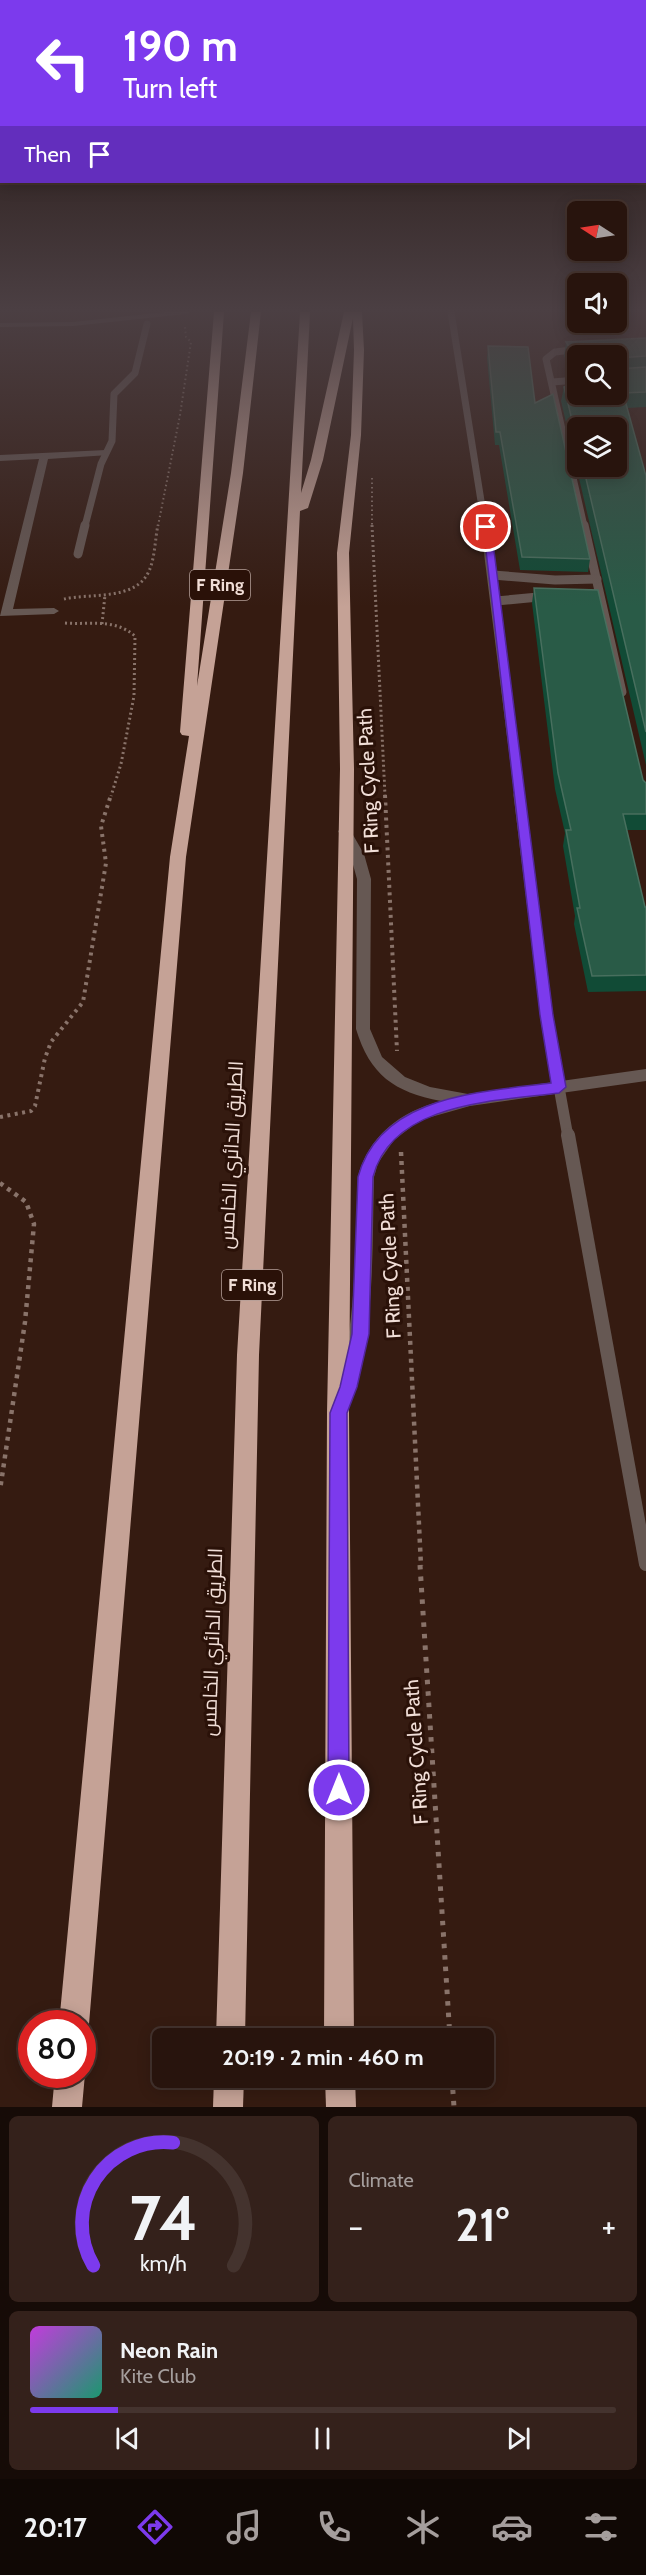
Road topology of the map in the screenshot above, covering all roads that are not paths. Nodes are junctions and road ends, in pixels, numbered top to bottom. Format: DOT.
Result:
graph roads {
  1 [pos="113,410"];
  2 [pos="212,410"];
  3 [pos="244,410"];
  4 [pos="299,410"];
  5 [pos="328,410"];
  6 [pos="357,410"];
  7 [pos="467,410"];
  8 [pos="558,410"];
  9 [pos="106,453"];
  10 [pos="44,456"];
  11 [pos="0,458"];
  12 [pos="295,532"];
  13 [pos="78,554"];
  14 [pos="493,575"];
  15 [pos="597,579"];
  16 [pos="558,596"];
  17 [pos="591,598"];
  18 [pos="601,600"];
  19 [pos="496,601"];
  20 [pos="54,611"];
  21 [pos="3,613"];
  22 [pos="625,703"];
  23 [pos="344,831"];
  24 [pos="178,856"];
  25 [pos="646,1075"];
  26 [pos="559,1087"];
  27 [pos="470,1100"];
  28 [pos="338,1413"];
  29 [pos="646,1564"];
  30 [pos="75,2010"];
  31 [pos="230,2028"];
  32 [pos="339,2028"];
  33 [pos="68,2088"];
  34 [pos="229,2088"];
  35 [pos="340,2088"];
  36 [pos="67,2107"];
  37 [pos="228,2107"];
  38 [pos="341,2107"];
  1 -- 9 [label="lane"];
  2 -- 24 [label="highway"];
  3 -- 24 [label="highway, F Ring"];
  4 -- 12 [label="highway, الطريق الدائري الخامس / F Ring"];
  5 -- 12 [label="highway"];
  6 -- 23 [label="highway"];
  7 -- 14 [label="lane"];
  8 -- 15 [label="lane"];
  9 -- 10 [label="street"];
  9 -- 13 [label="lane"];
  10 -- 11 [label="street"];
  10 -- 21 [label="street"];
  12 -- 31 [label="highway, الطريق الدائري الخامس / F Ring"];
  14 -- 15 [label="lane"];
  14 -- 19 [label="lane"];
  15 -- 18 [label="lane"];
  16 -- 19 [label="lane"];
  17 -- 18 [label="lane"];
  18 -- 22 [label="lane"];
  19 -- 26 [label="lane"];
  20 -- 21 [label="street"];
  23 -- 27 [label="street"];
  23 -- 28 [label="highway"];
  24 -- 30 [label="highway, F Ring"];
  25 -- 26 [label="street"];
  26 -- 27 [label="street"];
  26 -- 29 [label="lane"];
  27 -- 28 [label="street"];
  28 -- 32 [label="highway"];
  33 -- 36 [label="highway"];
  34 -- 37 [label="highway"];
  35 -- 38 [label="highway"];
}
